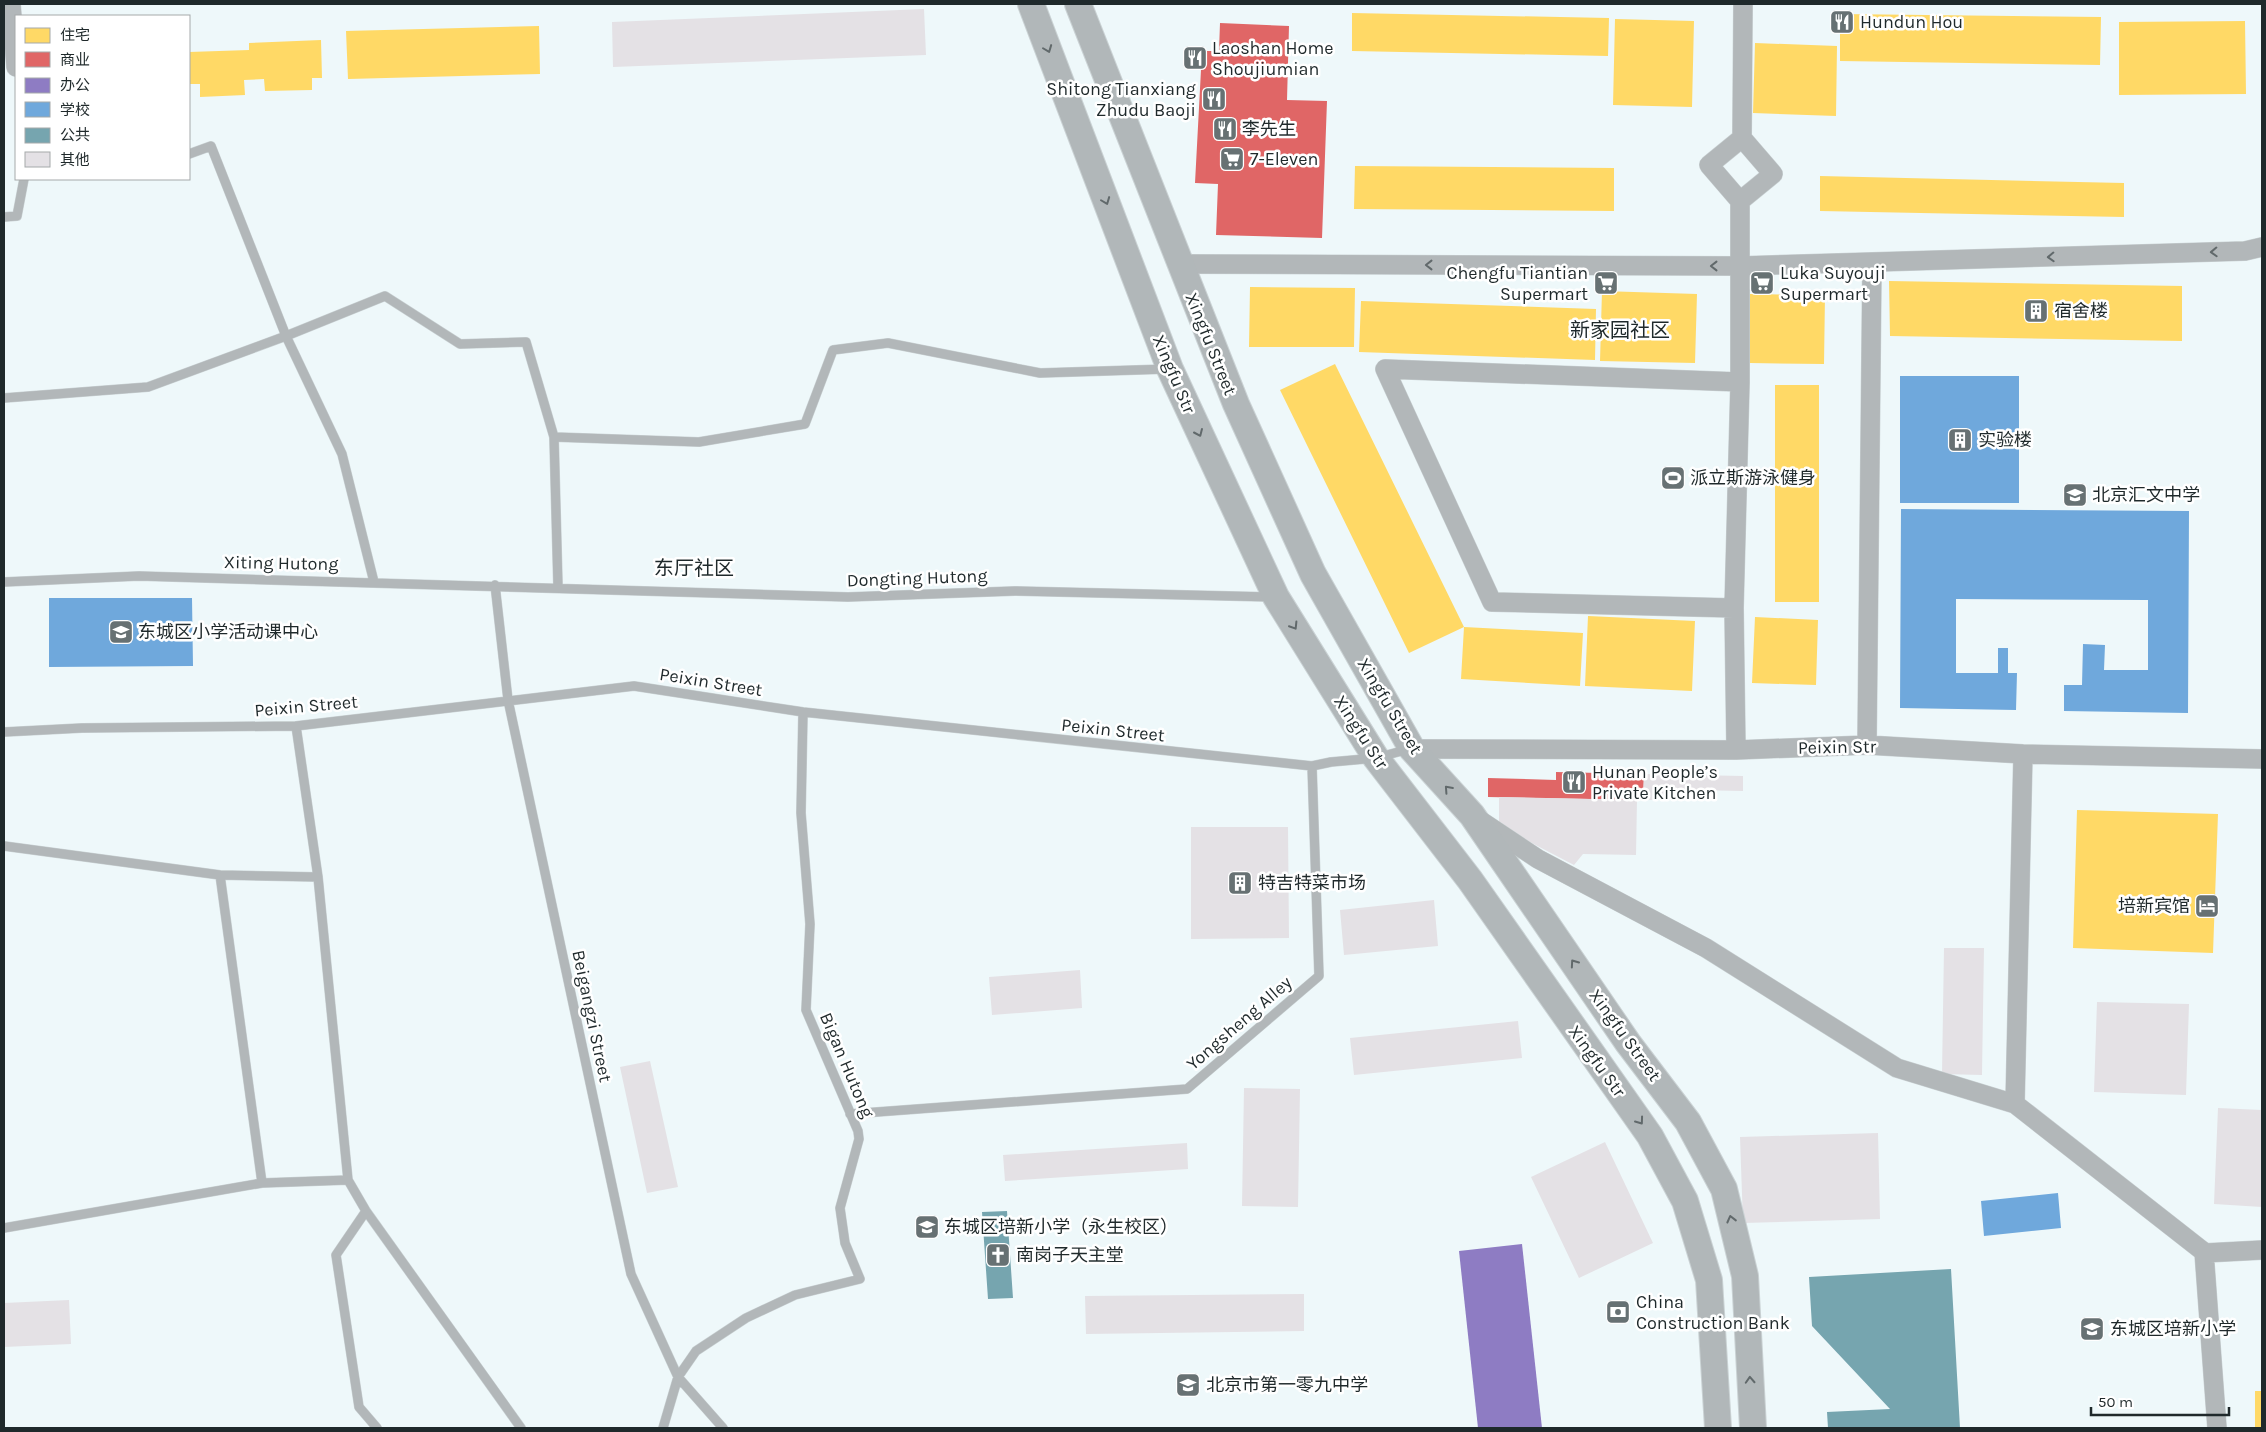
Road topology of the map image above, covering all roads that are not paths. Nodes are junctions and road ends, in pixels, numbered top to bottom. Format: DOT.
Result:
graph roads {
  1 [pos="11,4"];
  2 [pos="1031,4"];
  3 [pos="1078,4"];
  4 [pos="1743,4"];
  5 [pos="15,55"];
  6 [pos="1742,138"];
  7 [pos="190,154"];
  8 [pos="24,180"];
  9 [pos="1740,201"];
  10 [pos="4,217"];
  11 [pos="2262,247"];
  12 [pos="1872,262"];
  13 [pos="1179,264"];
  14 [pos="1740,266"];
  15 [pos="286,336"];
  16 [pos="1170,369"];
  17 [pos="1740,382"];
  18 [pos="4,398"];
  19 [pos="554,437"];
  20 [pos="4,582"];
  21 [pos="374,582"];
  22 [pos="495,585"];
  23 [pos="558,586"];
  24 [pos="1276,597"];
  25 [pos="1734,608"];
  26 [pos="508,700"];
  27 [pos="803,712"];
  28 [pos="296,726"];
  29 [pos="4,732"];
  30 [pos="1867,745"];
  31 [pos="1412,749"];
  32 [pos="1736,750"];
  33 [pos="2023,754"];
  34 [pos="1376,758"];
  35 [pos="2262,759"];
  36 [pos="1312,766"];
  37 [pos="1472,815"];
  38 [pos="4,846"];
  39 [pos="220,875"];
  40 [pos="318,877"];
  41 [pos="2015,1104"];
  42 [pos="850,1114"];
  43 [pos="348,1180"];
  44 [pos="262,1184"];
  45 [pos="366,1211"];
  46 [pos="4,1228"];
  47 [pos="2262,1250"];
  48 [pos="2205,1253"];
  49 [pos="678,1377"];
  50 [pos="377,1428"];
  51 [pos="521,1428"];
  52 [pos="663,1428"];
  53 [pos="723,1428"];
  54 [pos="1718,1428"];
  55 [pos="1753,1428"];
  56 [pos="2217,1428"];
  1 -- 5 [label="street"];
  2 -- 16 [label="main road, Xingfu Str, one-way"];
  3 -- 13 [label="main road, Xingfu Street"];
  4 -- 6 [label="street"];
  6 -- 9 [label="street"];
  6 -- 9 [label="street"];
  7 -- 15 [label="lane"];
  8 -- 10 [label="lane"];
  9 -- 14 [label="street"];
  11 -- 12 [label="street, one-way"];
  12 -- 14 [label="street"];
  12 -- 30 [label="street"];
  14 -- 13 [label="street, one-way"];
  13 -- 31 [label="main road, Xingfu Street"];
  14 -- 17 [label="street"];
  15 -- 18 [label="lane"];
  15 -- 19 [label="lane"];
  15 -- 21 [label="lane"];
  16 -- 19 [label="lane"];
  16 -- 24 [label="main road, Xingfu Str, one-way"];
  17 -- 25 [label="street"];
  17 -- 25 [label="street"];
  19 -- 23 [label="lane"];
  20 -- 21 [label="lane, Xiting Hutong"];
  21 -- 22 [label="lane, Xiting Hutong"];
  22 -- 23 [label="lane, Xiting Hutong"];
  22 -- 26 [label="lane, Beigangzi Street"];
  23 -- 24 [label="lane, Dongting Hutong"];
  24 -- 34 [label="main road, Xingfu Str, one-way"];
  25 -- 32 [label="street"];
  26 -- 27 [label="lane, Peixin Street"];
  26 -- 28 [label="lane, Peixin Street"];
  26 -- 49 [label="lane, Beigangzi Street"];
  27 -- 36 [label="lane, Peixin Street"];
  27 -- 42 [label="lane, Bigan Hutong"];
  28 -- 29 [label="lane, Peixin Street"];
  28 -- 40 [label="lane"];
  30 -- 32 [label="street, Peixin Str"];
  30 -- 33 [label="street, Peixin Str"];
  31 -- 32 [label="street, Peixin Str"];
  31 -- 34 [label="lane, Peixin Street"];
  37 -- 31 [label="main road, Xingfu Street, one-way"];
  33 -- 35 [label="street, Peixin Str"];
  33 -- 41 [label="street"];
  34 -- 36 [label="lane, Peixin Street"];
  34 -- 54 [label="main road, Xingfu Str, one-way"];
  36 -- 42 [label="lane, Yongsheng Alley"];
  37 -- 41 [label="street"];
  55 -- 37 [label="main road, Xingfu Street, one-way"];
  38 -- 39 [label="lane"];
  39 -- 40 [label="lane"];
  39 -- 44 [label="lane"];
  40 -- 43 [label="lane"];
  41 -- 48 [label="street"];
  42 -- 49 [label="lane, Bigan Hutong"];
  43 -- 44 [label="lane"];
  43 -- 45 [label="lane"];
  44 -- 46 [label="lane"];
  45 -- 50 [label="lane"];
  45 -- 51 [label="lane"];
  47 -- 48 [label="street"];
  48 -- 56 [label="street"];
  49 -- 52 [label="lane, Bigan Hutong"];
  49 -- 53 [label="lane, Beigangzi Street"];
}
